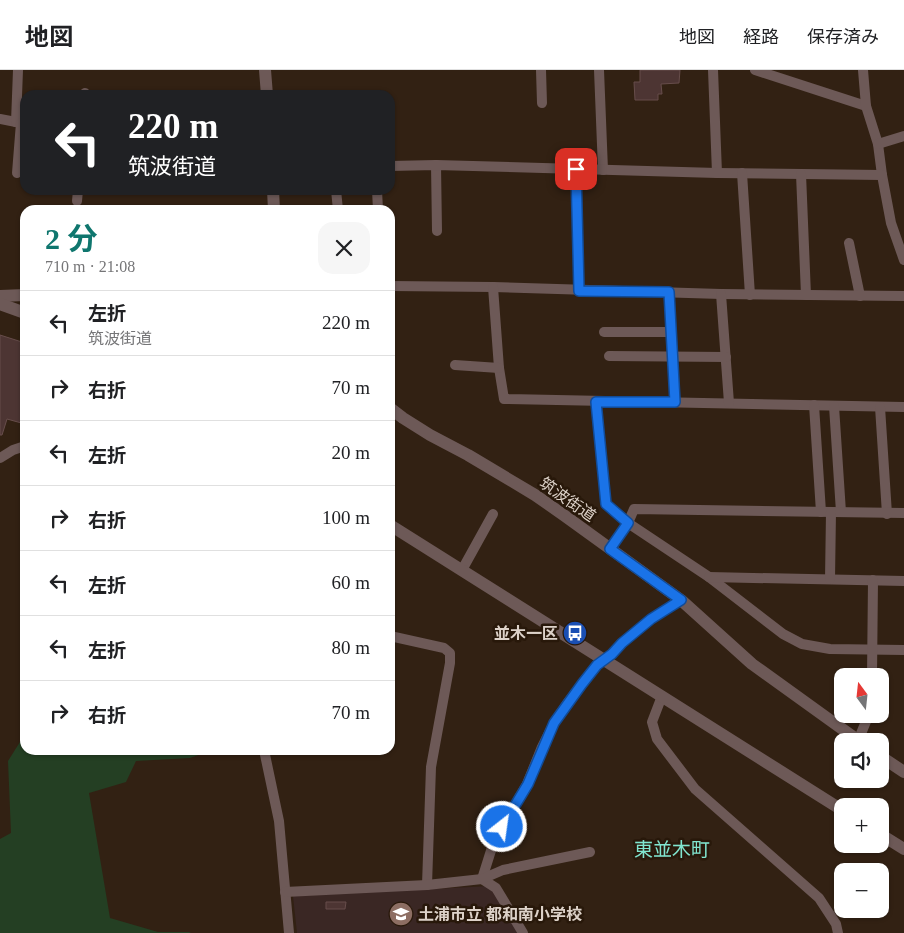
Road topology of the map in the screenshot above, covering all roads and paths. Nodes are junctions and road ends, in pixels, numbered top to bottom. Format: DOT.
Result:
graph roads {
  1 [pos="18,70"];
  2 [pos="265,70"];
  3 [pos="541,70"];
  4 [pos="599,70"];
  5 [pos="713,70"];
  6 [pos="756,70"];
  7 [pos="863,70"];
  8 [pos="267,90"];
  9 [pos="542,103"];
  10 [pos="20,105"];
  11 [pos="866,106"];
  12 [pos="0,119"];
  13 [pos="20,123"];
  14 [pos="20,136"];
  15 [pos="904,136"];
  16 [pos="878,144"];
  17 [pos="436,165"];
  18 [pos="395,166"];
  19 [pos="576,169"];
  20 [pos="603,170"];
  21 [pos="717,173"];
  22 [pos="742,173"];
  23 [pos="17,174"];
  24 [pos="801,174"];
  25 [pos="882,175"];
  26 [pos="78,195"];
  27 [pos="77,201"];
  28 [pos="438,231"];
  29 [pos="849,243"];
  30 [pos="904,260"];
  31 [pos="395,286"];
  32 [pos="493,287"];
  33 [pos="579,291"];
  34 [pos="669,292"];
  35 [pos="720,294"];
  36 [pos="20,295"];
  37 [pos="750,295"];
  38 [pos="806,295"];
  39 [pos="860,296"];
  40 [pos="904,296"];
  41 [pos="2,302"];
  42 [pos="20,311"];
  43 [pos="604,332"];
  44 [pos="671,332"];
  45 [pos="609,356"];
  46 [pos="672,356"];
  47 [pos="726,357"];
  48 [pos="454,365"];
  49 [pos="500,368"];
  50 [pos="596,402"];
  51 [pos="675,402"];
  52 [pos="729,403"];
  53 [pos="814,405"];
  54 [pos="834,406"];
  55 [pos="880,407"];
  56 [pos="904,407"];
  57 [pos="395,412"];
  58 [pos="20,448"];
  59 [pos="0,458"];
  60 [pos="831,512"];
  61 [pos="904,513"];
  62 [pos="493,514"];
  63 [pos="886,514"];
  64 [pos="628,523"];
  65 [pos="395,528"];
  66 [pos="610,549"];
  67 [pos="462,570"];
  68 [pos="709,577"];
  69 [pos="830,579"];
  70 [pos="873,580"];
  71 [pos="904,581"];
  72 [pos="681,600"];
  73 [pos="395,637"];
  74 [pos="873,650"];
  75 [pos="904,650"];
  76 [pos="605,660"];
  77 [pos="872,668"];
  78 [pos="662,696"];
  79 [pos="848,733"];
  80 [pos="265,755"];
  81 [pos="889,762"];
  82 [pos="904,772"];
  83 [pos="834,805"];
  84 [pos="889,840"];
  85 [pos="904,849"];
  86 [pos="590,852"];
  87 [pos="482,879"];
  88 [pos="427,885"];
  89 [pos="285,892"];
  90 [pos="289,933"];
  91 [pos="523,933"];
  92 [pos="838,933"];
  1 -- 10 [label="street"];
  2 -- 8 [label="street"];
  3 -- 9 [label="street"];
  4 -- 20 [label="street"];
  5 -- 21 [label="street"];
  6 -- 11 [label="street"];
  7 -- 11 [label="street"];
  11 -- 16 [label="street"];
  12 -- 13 [label="street"];
  14 -- 23 [label="street"];
  15 -- 16 [label="street"];
  16 -- 25 [label="street"];
  17 -- 18 [label="street"];
  17 -- 19 [label="street"];
  17 -- 28 [label="street"];
  19 -- 20 [label="street"];
  19 -- 33 [label="street"];
  20 -- 21 [label="street"];
  21 -- 22 [label="street"];
  22 -- 24 [label="street"];
  22 -- 37 [label="street"];
  24 -- 25 [label="street"];
  24 -- 38 [label="street"];
  25 -- 30 [label="street"];
  26 -- 27 [label="street"];
  29 -- 39 [label="street"];
  31 -- 32 [label="street"];
  32 -- 33 [label="street"];
  32 -- 49 [label="street"];
  33 -- 34 [label="street"];
  34 -- 35 [label="street"];
  34 -- 44 [label="street"];
  35 -- 37 [label="street"];
  35 -- 47 [label="street"];
  36 -- 41 [label="street"];
  37 -- 38 [label="street"];
  38 -- 39 [label="street"];
  39 -- 40 [label="street"];
  41 -- 42 [label="street"];
  43 -- 44 [label="street"];
  44 -- 46 [label="street"];
  45 -- 46 [label="street"];
  46 -- 47 [label="street"];
  46 -- 51 [label="street"];
  47 -- 52 [label="street"];
  48 -- 49 [label="street"];
  49 -- 50 [label="street"];
  50 -- 51 [label="street"];
  50 -- 64 [label="street"];
  51 -- 52 [label="street"];
  52 -- 53 [label="street"];
  53 -- 54 [label="street"];
  53 -- 60 [label="street"];
  54 -- 55 [label="street"];
  54 -- 60 [label="street"];
  55 -- 56 [label="street"];
  55 -- 63 [label="street"];
  57 -- 66 [label="street, 筑波街道"];
  58 -- 59 [label="street"];
  60 -- 63 [label="street"];
  60 -- 64 [label="street"];
  60 -- 69 [label="street"];
  61 -- 63 [label="street"];
  62 -- 67 [label="street"];
  64 -- 66 [label="street"];
  64 -- 68 [label="street"];
  65 -- 67 [label="street"];
  66 -- 72 [label="street, 筑波街道"];
  67 -- 76 [label="street"];
  68 -- 69 [label="street"];
  68 -- 74 [label="street"];
  69 -- 70 [label="street"];
  70 -- 71 [label="street"];
  70 -- 74 [label="street"];
  72 -- 76 [label="street"];
  72 -- 79 [label="street, 筑波街道"];
  73 -- 88 [label="street"];
  74 -- 75 [label="street"];
  74 -- 77 [label="street"];
  76 -- 78 [label="street"];
  76 -- 87 [label="street"];
  78 -- 83 [label="street"];
  78 -- 92 [label="street"];
  80 -- 89 [label="street"];
  81 -- 82 [label="street"];
  84 -- 85 [label="street"];
  86 -- 87 [label="street"];
  87 -- 88 [label="street"];
  87 -- 91 [label="street"];
  88 -- 89 [label="street"];
  89 -- 90 [label="street"];
}
